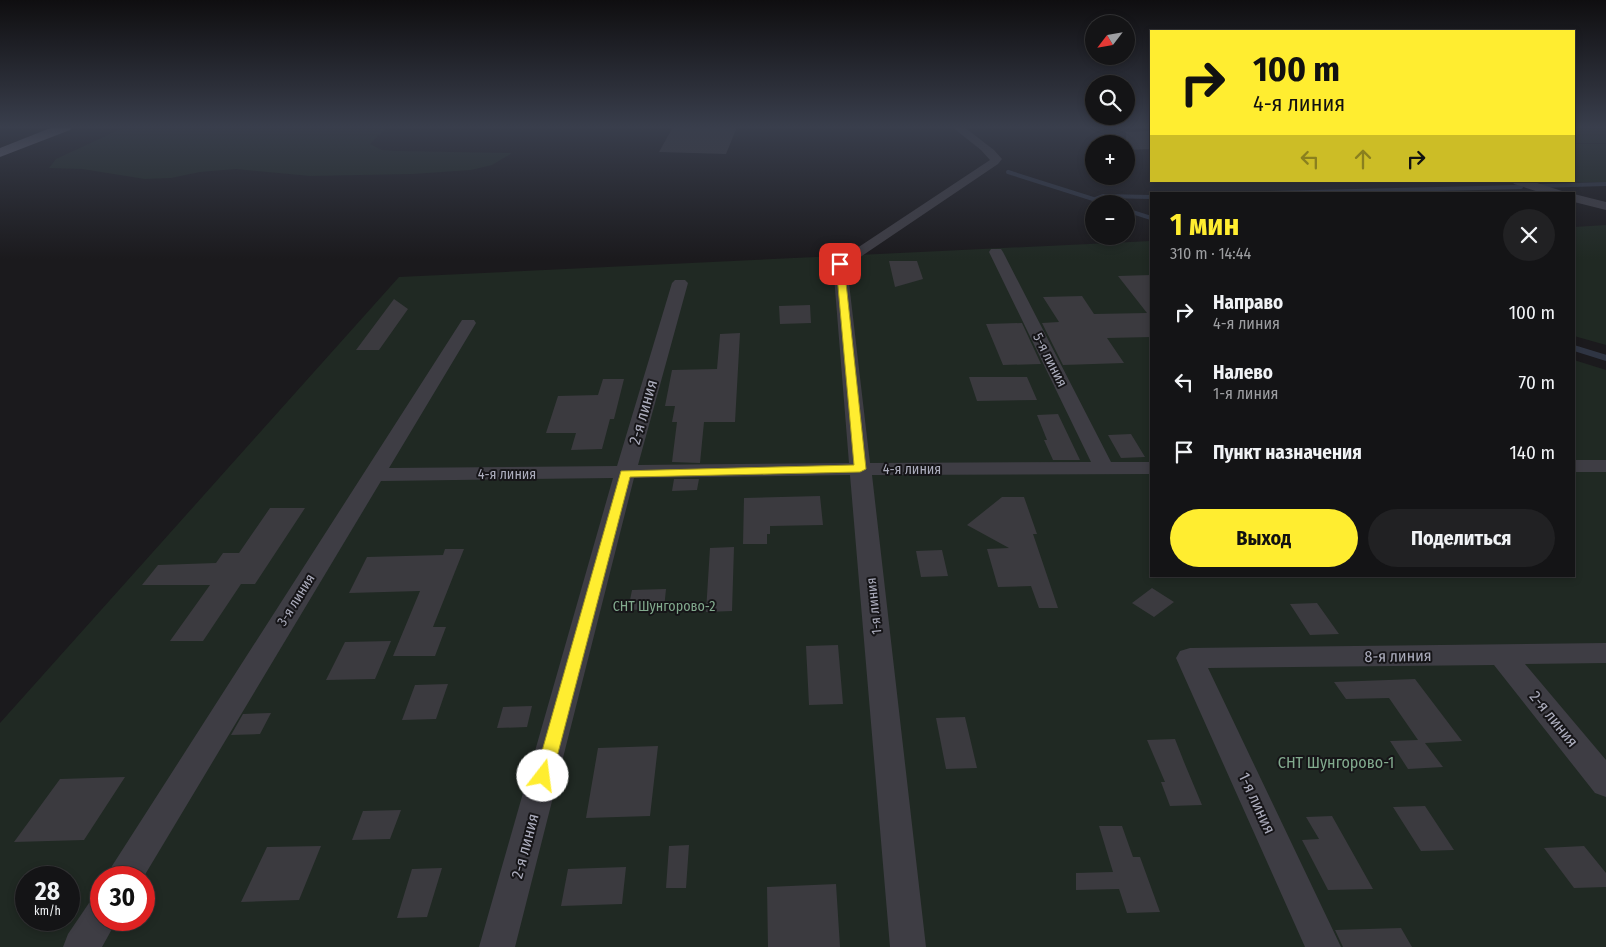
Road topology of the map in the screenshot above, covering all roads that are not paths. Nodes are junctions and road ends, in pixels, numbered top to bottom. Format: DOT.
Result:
graph roads {
  1 [pos="980,171"];
  2 [pos="1521,182"];
  3 [pos="1552,192"];
  4 [pos="1575,194"];
  5 [pos="1606,196"];
  6 [pos="1575,198"];
  7 [pos="1606,206"];
  8 [pos="996,252"];
  9 [pos="680,283"];
  10 [pos="468,323"];
  11 [pos="1575,465"];
  12 [pos="1606,466"];
  13 [pos="1104,468"];
  14 [pos="1150,468"];
  15 [pos="860,469"];
  16 [pos="625,473"];
  17 [pos="374,475"];
  18 [pos="1606,653"];
  19 [pos="1502,654"];
  20 [pos="1190,658"];
  21 [pos="1606,783"];
  22 [pos="131,866"];
  23 [pos="91,931"];
  24 [pos="81,947"];
  25 [pos="497,947"];
  26 [pos="908,947"];
  27 [pos="1323,947"];
  1 -- 15 [label="street, 1-я линия"];
  2 -- 3 [label="street"];
  4 -- 5 [label="street"];
  6 -- 7 [label="street"];
  8 -- 13 [label="street, 5-я линия"];
  9 -- 16 [label="street, 2-я линия"];
  10 -- 17 [label="street, 3-я линия"];
  11 -- 12 [label="street"];
  13 -- 14 [label="street, 4-я линия"];
  13 -- 15 [label="street, 4-я линия"];
  15 -- 16 [label="street, 4-я линия"];
  15 -- 26 [label="street, 1-я линия"];
  16 -- 17 [label="street, 4-я линия"];
  16 -- 25 [label="street, 2-я линия"];
  17 -- 22 [label="street, 3-я линия"];
  18 -- 19 [label="street, 8-я линия"];
  19 -- 20 [label="street, 8-я линия"];
  19 -- 21 [label="street, 2-я линия"];
  20 -- 27 [label="street, 1-я линия"];
  23 -- 24 [label="street"];
}
